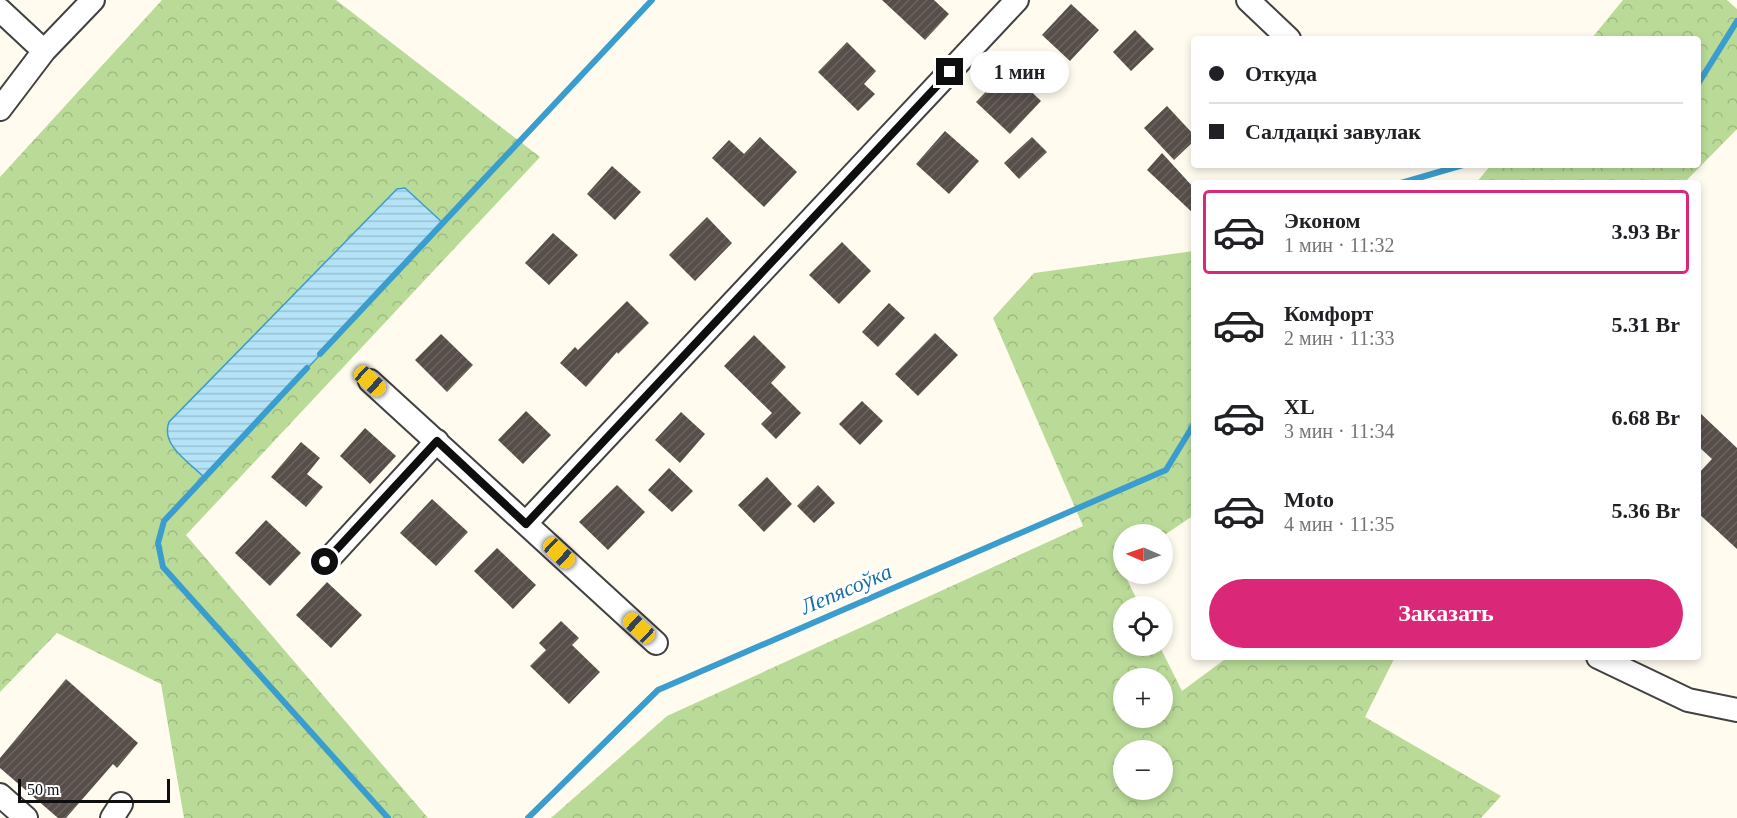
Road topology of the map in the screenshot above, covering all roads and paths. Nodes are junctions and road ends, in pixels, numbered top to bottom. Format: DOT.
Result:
graph roads {
  1 [pos="93,0"];
  2 [pos="1017,0"];
  3 [pos="1248,0"];
  4 [pos="0,10"];
  5 [pos="1286,36"];
  6 [pos="44,51"];
  7 [pos="0,109"];
  8 [pos="370,381"];
  9 [pos="437,441"];
  10 [pos="526,524"];
  11 [pos="325,562"];
  12 [pos="656,643"];
  13 [pos="1604,660"];
  14 [pos="1737,710"];
  15 [pos="0,795"];
  16 [pos="26,818"];
  1 -- 6 [label="street"];
  2 -- 10 [label="street"];
  3 -- 5 [label="street"];
  4 -- 6 [label="street"];
  6 -- 7 [label="street"];
  8 -- 9 [label="street"];
  9 -- 10 [label="street"];
  9 -- 11 [label="street"];
  10 -- 12 [label="street"];
  13 -- 14 [label="street"];
  15 -- 16 [label="street"];
}
